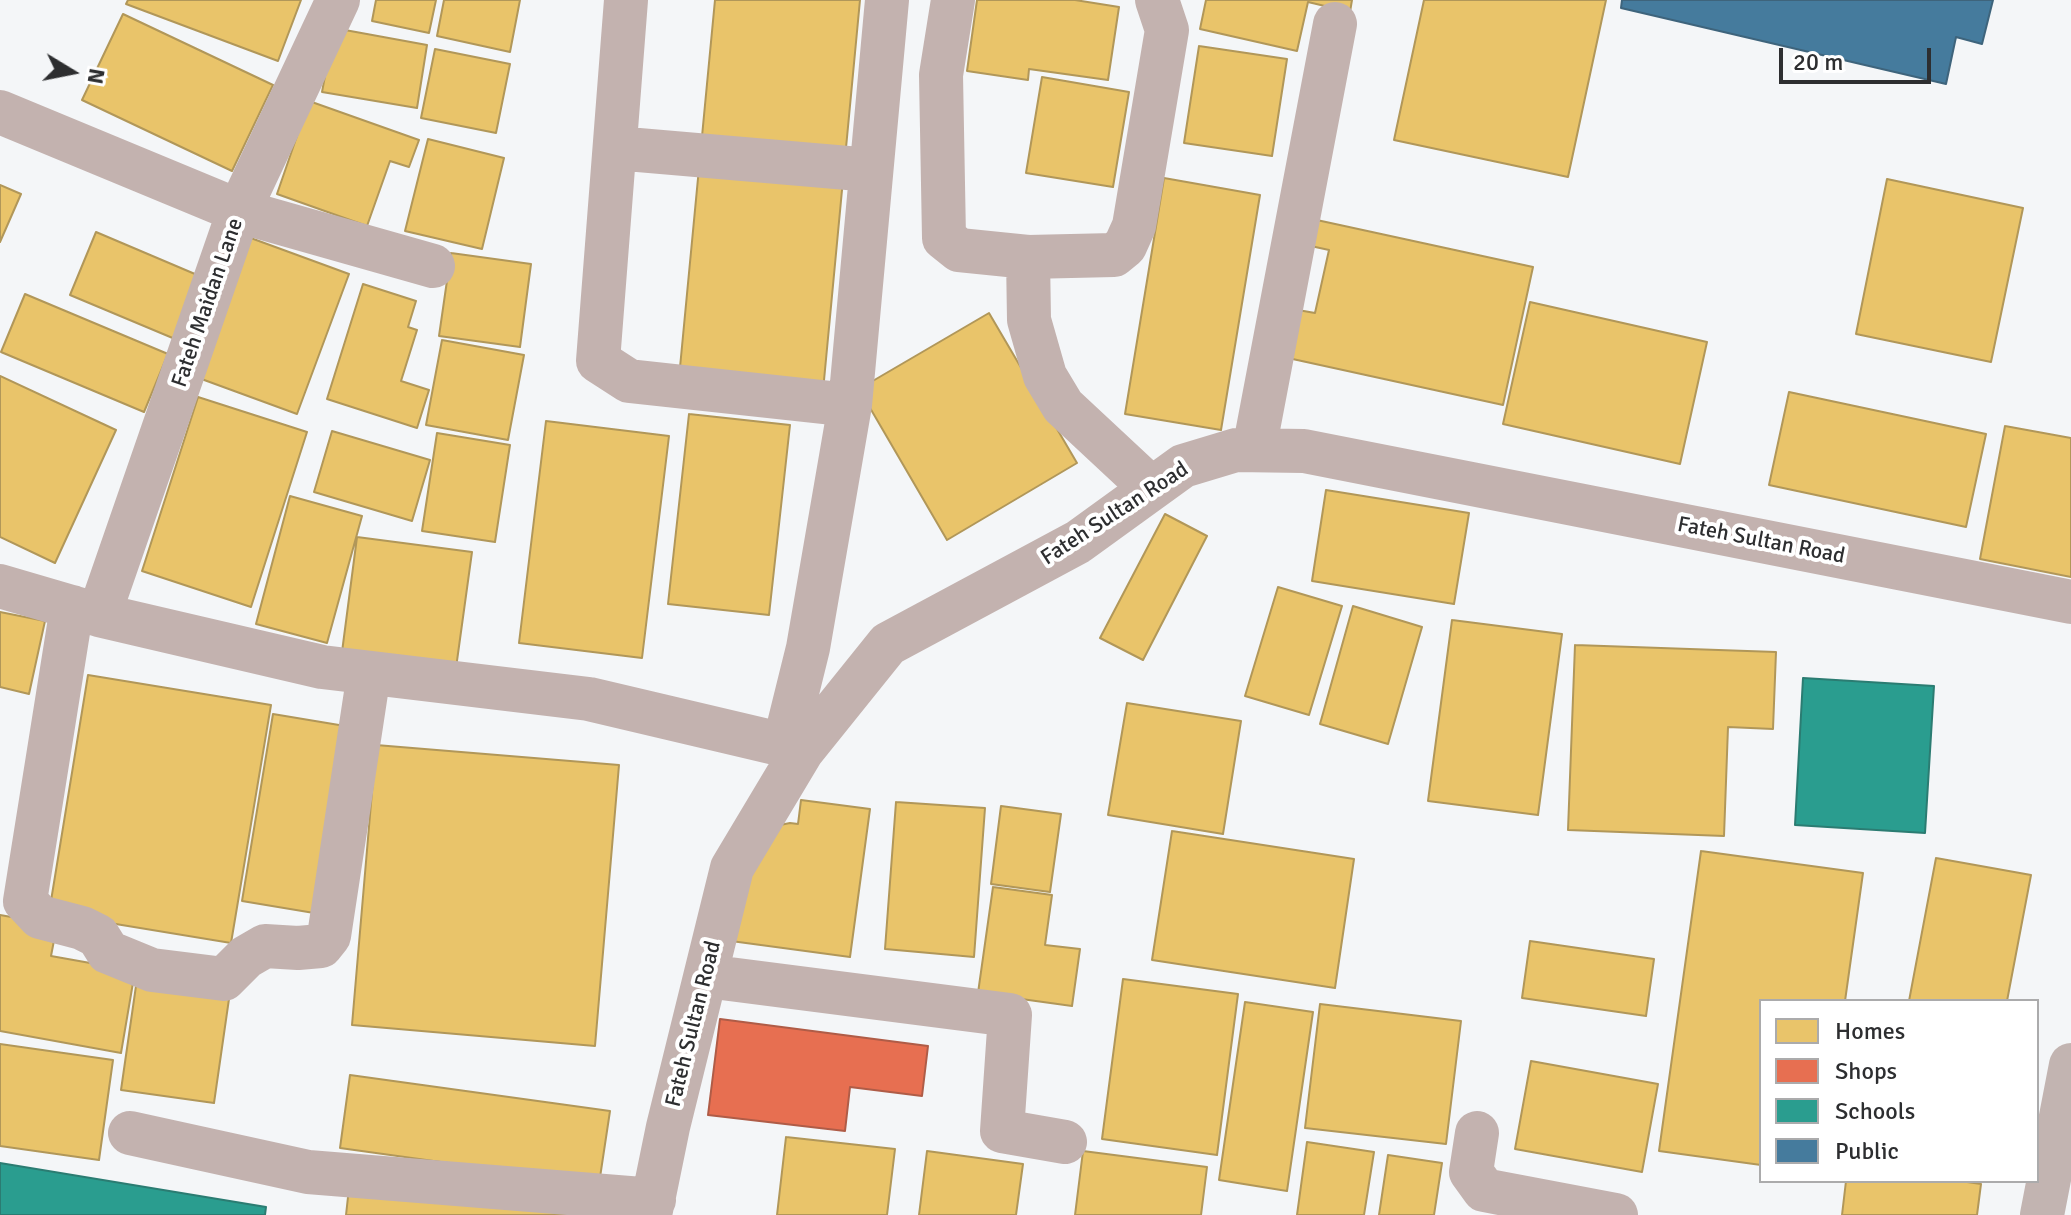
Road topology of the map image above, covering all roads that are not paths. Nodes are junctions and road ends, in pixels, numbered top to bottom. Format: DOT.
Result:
graph roads {
  1 [pos="338,0"];
  2 [pos="626,0"];
  3 [pos="887,0"];
  4 [pos="953,0"];
  5 [pos="1157,0"];
  6 [pos="1335,24"];
  7 [pos="0,112"];
  8 [pos="615,148"];
  9 [pos="871,170"];
  10 [pos="239,211"];
  11 [pos="1028,257"];
  12 [pos="433,266"];
  13 [pos="850,405"];
  14 [pos="1254,450"];
  15 [pos="1151,488"];
  16 [pos="0,586"];
  17 [pos="2071,602"];
  18 [pos="86,611"];
  19 [pos="369,673"];
  20 [pos="793,748"];
  21 [pos="706,976"];
  22 [pos="2071,1065"];
  23 [pos="130,1133"];
  24 [pos="1477,1133"];
  25 [pos="1065,1142"];
  26 [pos="652,1207"];
  27 [pos="1616,1215"];
  28 [pos="2042,1215"];
  1 -- 10 [label="street, Fateh Maidan Lane"];
  2 -- 8 [label="street"];
  3 -- 9 [label="street"];
  4 -- 11 [label="street"];
  5 -- 11 [label="street"];
  6 -- 14 [label="street"];
  7 -- 10 [label="street"];
  8 -- 9 [label="street"];
  8 -- 13 [label="street"];
  9 -- 13 [label="street"];
  10 -- 12 [label="street"];
  10 -- 18 [label="street, Fateh Maidan Lane"];
  11 -- 15 [label="street"];
  13 -- 20 [label="street"];
  14 -- 15 [label="street, Fateh Sultan Road"];
  14 -- 17 [label="street, Fateh Sultan Road"];
  15 -- 20 [label="street, Fateh Sultan Road"];
  16 -- 18 [label="street"];
  18 -- 19 [label="street"];
  18 -- 19 [label="street, Fateh Maidan Lane"];
  19 -- 20 [label="street"];
  20 -- 21 [label="street, Fateh Sultan Road"];
  21 -- 25 [label="street"];
  21 -- 26 [label="street, Fateh Sultan Road"];
  22 -- 28 [label="main road"];
  23 -- 26 [label="street"];
  24 -- 27 [label="street"];
}
